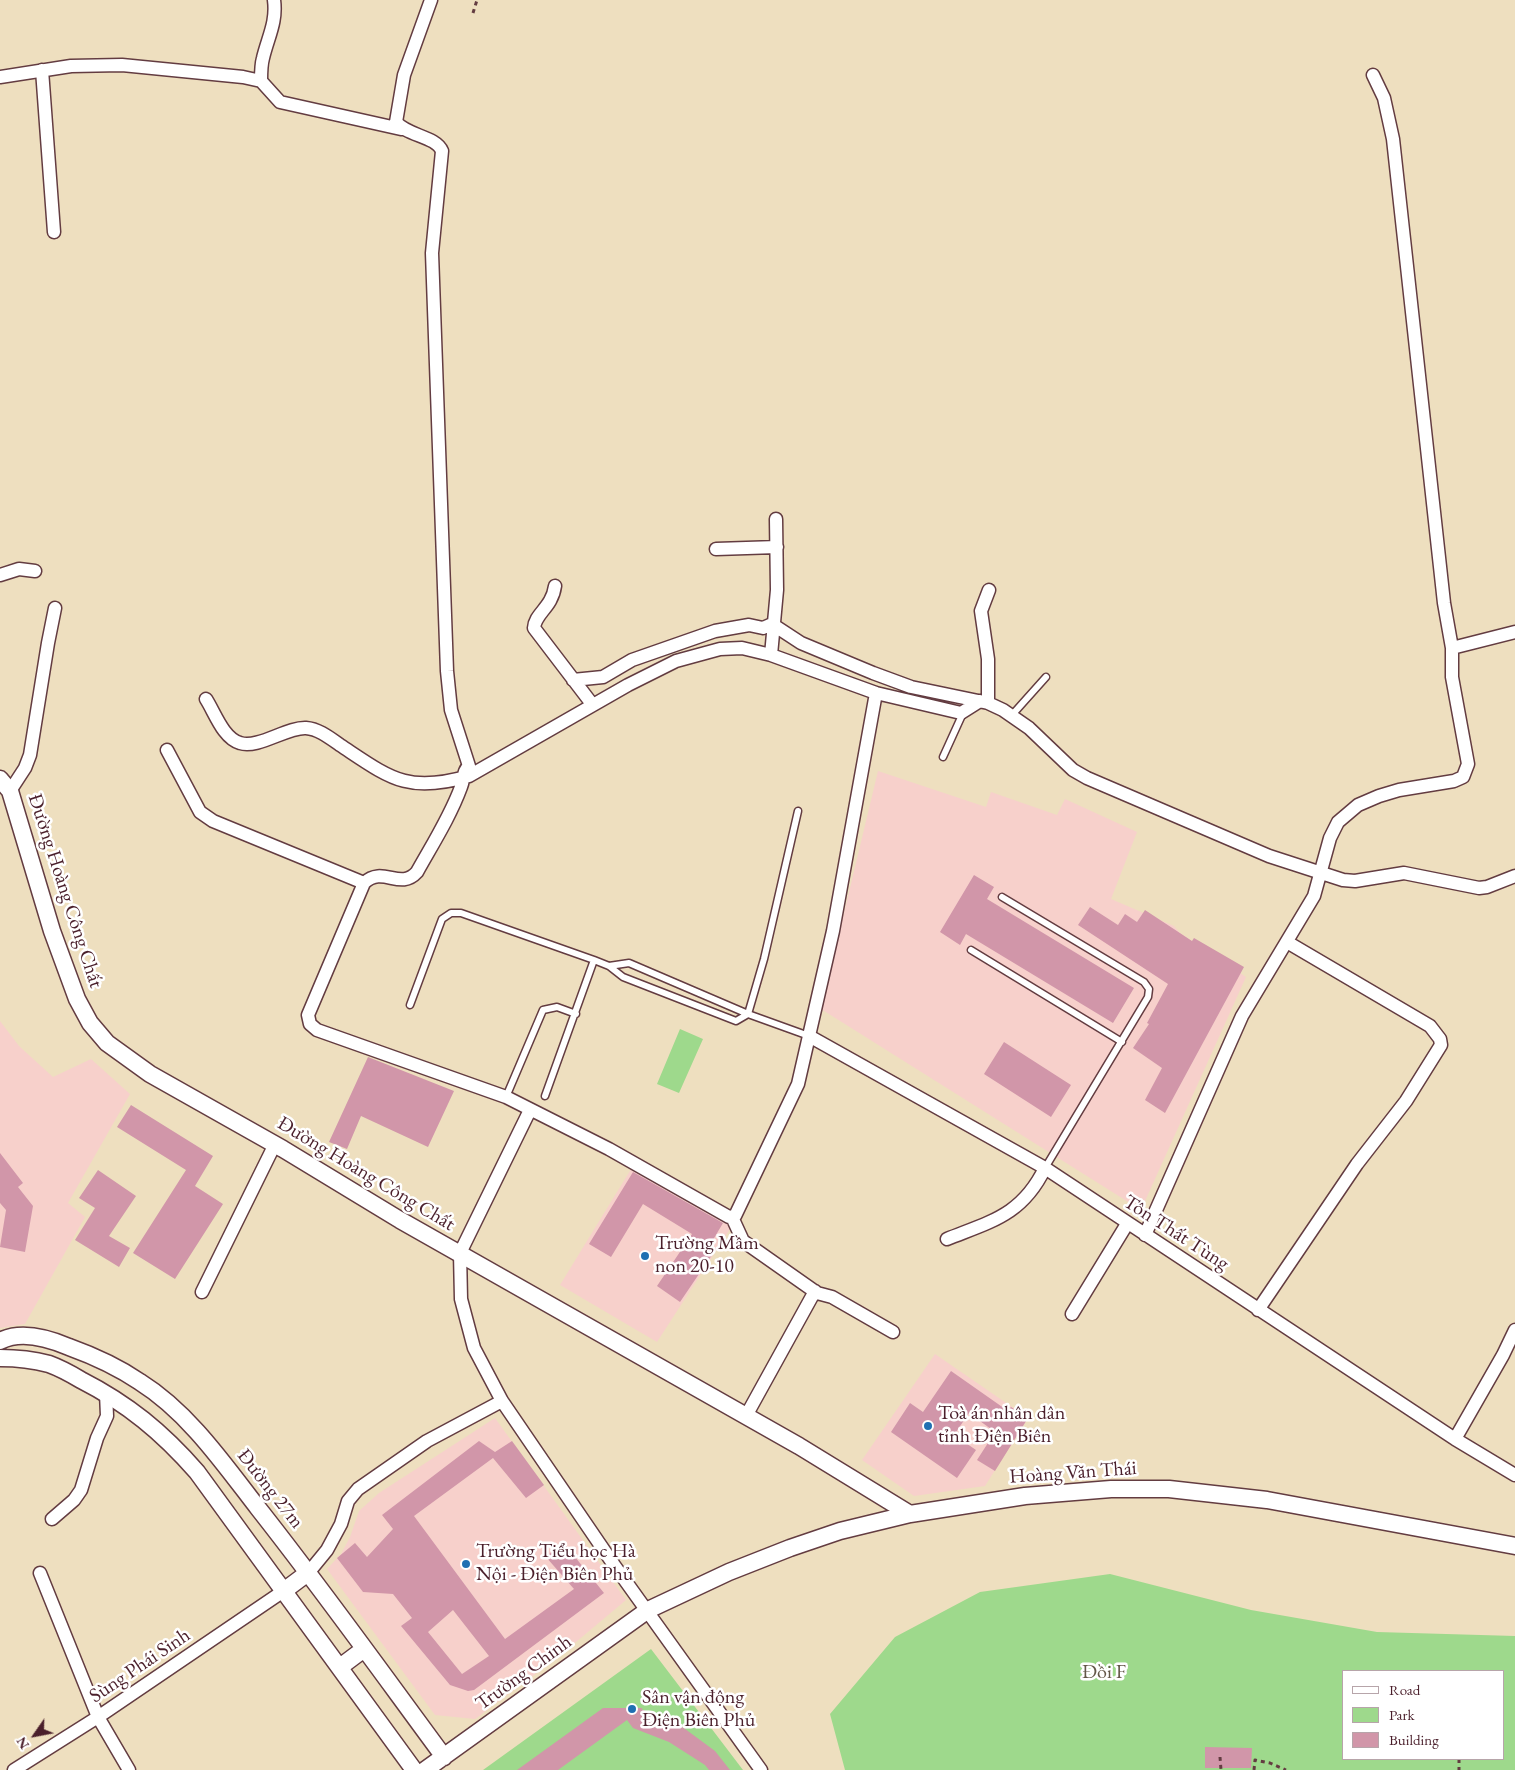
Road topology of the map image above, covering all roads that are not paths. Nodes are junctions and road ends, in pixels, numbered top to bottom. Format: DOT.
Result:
graph roads {
  1 [pos="274,0"];
  2 [pos="431,0"];
  3 [pos="42,70"];
  4 [pos="1373,75"];
  5 [pos="0,77"];
  6 [pos="261,81"];
  7 [pos="401,129"];
  8 [pos="54,232"];
  9 [pos="776,519"];
  10 [pos="777,547"];
  11 [pos="716,549"];
  12 [pos="35,571"];
  13 [pos="0,575"];
  14 [pos="555,586"];
  15 [pos="989,590"];
  16 [pos="55,608"];
  17 [pos="772,624"];
  18 [pos="1515,632"];
  19 [pos="1452,648"];
  20 [pos="771,654"];
  21 [pos="1046,677"];
  22 [pos="573,680"];
  23 [pos="876,693"];
  24 [pos="206,699"];
  25 [pos="984,702"];
  26 [pos="592,704"];
  27 [pos="963,713"];
  28 [pos="1012,715"];
  29 [pos="167,750"];
  30 [pos="943,757"];
  31 [pos="464,777"];
  32 [pos="5,785"];
  33 [pos="798,811"];
  34 [pos="1321,874"];
  35 [pos="1515,876"];
  36 [pos="364,883"];
  37 [pos="1002,897"];
  38 [pos="1287,942"];
  39 [pos="971,950"];
  40 [pos="594,960"];
  41 [pos="609,966"];
  42 [pos="410,1005"];
  43 [pos="576,1014"];
  44 [pos="748,1014"];
  45 [pos="809,1036"];
  46 [pos="1122,1042"];
  47 [pos="546,1096"];
  48 [pos="506,1097"];
  49 [pos="530,1110"];
  50 [pos="275,1144"];
  51 [pos="1045,1168"];
  52 [pos="732,1217"];
  53 [pos="1127,1224"];
  54 [pos="1145,1235"];
  55 [pos="947,1239"];
  56 [pos="460,1253"];
  57 [pos="815,1291"];
  58 [pos="202,1292"];
  59 [pos="1258,1310"];
  60 [pos="1072,1314"];
  61 [pos="1515,1330"];
  62 [pos="893,1332"];
  63 [pos="0,1341"];
  64 [pos="0,1358"];
  65 [pos="106,1393"];
  66 [pos="502,1401"];
  67 [pos="746,1416"];
  68 [pos="1454,1439"];
  69 [pos="1515,1475"];
  70 [pos="910,1514"];
  71 [pos="52,1519"];
  72 [pos="1515,1546"];
  73 [pos="309,1572"];
  74 [pos="40,1573"];
  75 [pos="285,1590"];
  76 [pos="648,1610"];
  77 [pos="364,1649"];
  78 [pos="340,1667"];
  79 [pos="98,1717"];
  80 [pos="444,1756"];
  81 [pos="14,1770"];
  82 [pos="129,1770"];
  83 [pos="414,1770"];
  84 [pos="425,1770"];
  85 [pos="760,1770"];
  1 -- 6 [label="street"];
  2 -- 7 [label="street"];
  3 -- 5 [label="street"];
  3 -- 6 [label="street"];
  3 -- 8 [label="street"];
  4 -- 19 [label="street"];
  6 -- 7 [label="street"];
  7 -- 31 [label="street"];
  9 -- 10 [label="street"];
  10 -- 11 [label="street"];
  10 -- 17 [label="street"];
  12 -- 13 [label="street"];
  14 -- 22 [label="street"];
  15 -- 25 [label="street"];
  16 -- 32 [label="street"];
  17 -- 20 [label="street"];
  17 -- 22 [label="street"];
  17 -- 25 [label="street"];
  18 -- 19 [label="street"];
  19 -- 34 [label="street"];
  20 -- 23 [label="street"];
  20 -- 26 [label="street"];
  21 -- 28 [label="lane"];
  22 -- 26 [label="street"];
  23 -- 27 [label="street"];
  23 -- 45 [label="street"];
  24 -- 31 [label="street"];
  25 -- 27 [label="street"];
  25 -- 28 [label="street"];
  26 -- 31 [label="street"];
  27 -- 30 [label="lane"];
  28 -- 34 [label="street"];
  29 -- 36 [label="street"];
  31 -- 36 [label="street"];
  32 -- 50 [label="street, Đường Hoàng Công Chất"];
  33 -- 44 [label="lane"];
  34 -- 35 [label="street"];
  34 -- 38 [label="street"];
  36 -- 48 [label="street"];
  37 -- 46 [label="lane"];
  38 -- 54 [label="street"];
  38 -- 59 [label="street"];
  39 -- 46 [label="lane"];
  40 -- 41 [label="lane"];
  40 -- 42 [label="lane"];
  40 -- 43 [label="lane"];
  41 -- 44 [label="lane"];
  41 -- 44 [label="lane"];
  43 -- 47 [label="lane"];
  43 -- 48 [label="lane"];
  44 -- 45 [label="lane"];
  45 -- 51 [label="street, Tôn Thất Tùng"];
  45 -- 52 [label="street"];
  46 -- 51 [label="lane"];
  48 -- 49 [label="street"];
  49 -- 52 [label="street"];
  49 -- 56 [label="street"];
  50 -- 56 [label="street, Đường Hoàng Công Chất"];
  50 -- 58 [label="street"];
  51 -- 53 [label="street, Tôn Thất Tùng"];
  51 -- 55 [label="street"];
  52 -- 57 [label="street"];
  53 -- 54 [label="street, Tôn Thất Tùng"];
  53 -- 60 [label="street"];
  54 -- 59 [label="street, Tôn Thất Tùng"];
  56 -- 66 [label="street, Đường Hoàng Công Chất"];
  56 -- 67 [label="street"];
  57 -- 62 [label="street"];
  57 -- 67 [label="street"];
  59 -- 68 [label="street, Tôn Thất Tùng"];
  61 -- 68 [label="street"];
  63 -- 73 [label="street, Đường 27m"];
  64 -- 65 [label="street"];
  65 -- 71 [label="street"];
  65 -- 75 [label="street"];
  66 -- 73 [label="street"];
  66 -- 76 [label="street, Đường Hoàng Công Chất"];
  67 -- 70 [label="street"];
  68 -- 69 [label="street, Tôn Thất Tùng"];
  70 -- 72 [label="street, Hoàng Văn Thái"];
  70 -- 76 [label="street, Hoàng Văn Thái"];
  73 -- 75 [label="street"];
  73 -- 77 [label="street, Đường 27m"];
  74 -- 79 [label="street"];
  75 -- 78 [label="street"];
  75 -- 79 [label="street, Sùng Phái Sinh"];
  76 -- 80 [label="street, Trường Chinh"];
  76 -- 85 [label="street, Đường Hoàng Công Chất"];
  77 -- 78 [label="street"];
  77 -- 80 [label="street, Đường 27m"];
  78 -- 83 [label="street"];
  79 -- 81 [label="street, Sùng Phái Sinh"];
  79 -- 82 [label="street"];
  80 -- 84 [label="street, Trường Chinh"];
}
